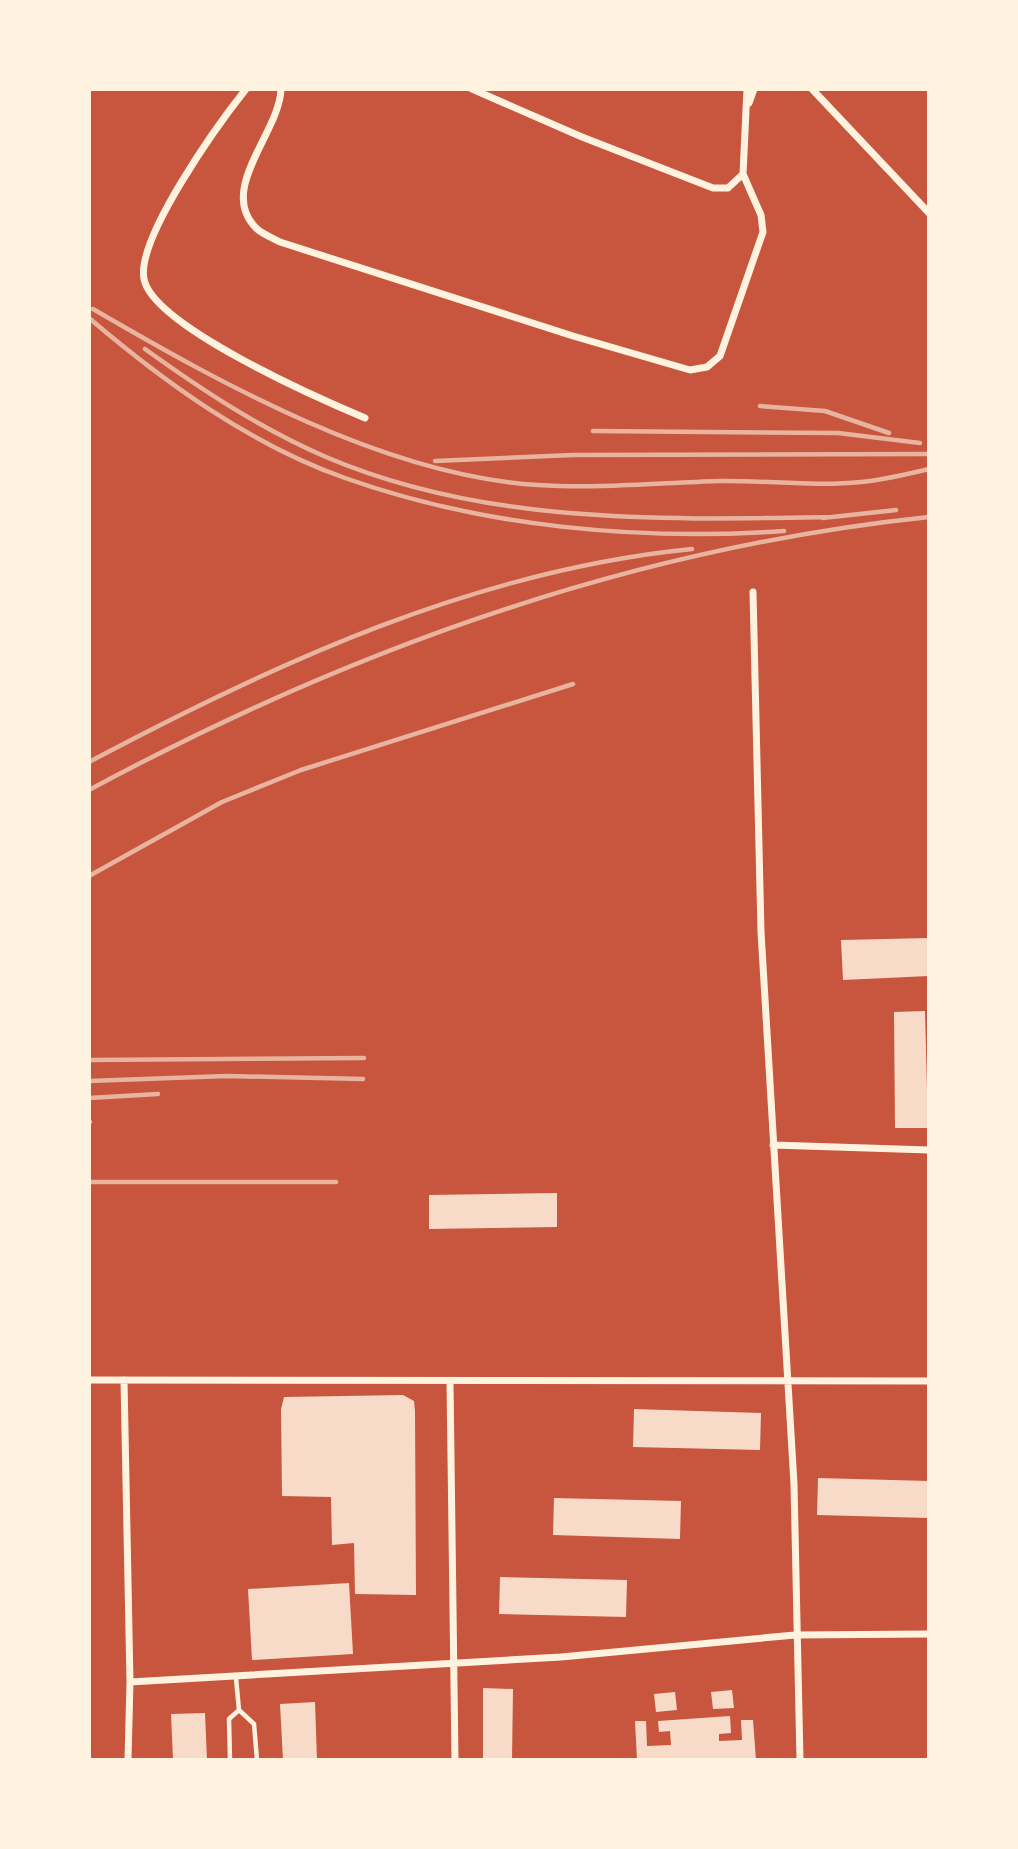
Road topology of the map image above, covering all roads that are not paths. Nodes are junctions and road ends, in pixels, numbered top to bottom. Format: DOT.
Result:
graph roads {
  1 [pos="246,89"];
  2 [pos="281,89"];
  3 [pos="472,89"];
  4 [pos="747,89"];
  5 [pos="754,89"];
  6 [pos="812,89"];
  7 [pos="747,106"];
  8 [pos="743,174"];
  9 [pos="929,213"];
  10 [pos="365,418"];
  11 [pos="753,592"];
  12 [pos="773,1145"];
  13 [pos="929,1150"];
  14 [pos="89,1380"];
  15 [pos="124,1380"];
  16 [pos="450,1381"];
  17 [pos="929,1381"];
  18 [pos="789,1383"];
  19 [pos="795,1634"];
  20 [pos="929,1634"];
  21 [pos="455,1662"];
  22 [pos="236,1678"];
  23 [pos="130,1682"];
  24 [pos="239,1710"];
  25 [pos="128,1760"];
  26 [pos="230,1760"];
  27 [pos="257,1760"];
  28 [pos="455,1760"];
  29 [pos="800,1760"];
  1 -- 10 [label="street"];
  2 -- 8 [label="street"];
  3 -- 8 [label="street"];
  4 -- 7 [label="street"];
  5 -- 7 [label="street"];
  6 -- 9 [label="street"];
  7 -- 8 [label="street"];
  11 -- 12 [label="street"];
  12 -- 13 [label="street"];
  12 -- 18 [label="street"];
  14 -- 15 [label="street"];
  15 -- 16 [label="street"];
  15 -- 23 [label="street"];
  16 -- 18 [label="street"];
  16 -- 21 [label="street"];
  17 -- 18 [label="street"];
  18 -- 19 [label="street"];
  19 -- 20 [label="street"];
  19 -- 21 [label="street"];
  19 -- 29 [label="street"];
  21 -- 22 [label="street"];
  21 -- 28 [label="street"];
  22 -- 23 [label="street"];
  22 -- 24 [label="lane"];
  23 -- 25 [label="street"];
  24 -- 26 [label="lane"];
  24 -- 27 [label="lane"];
}
